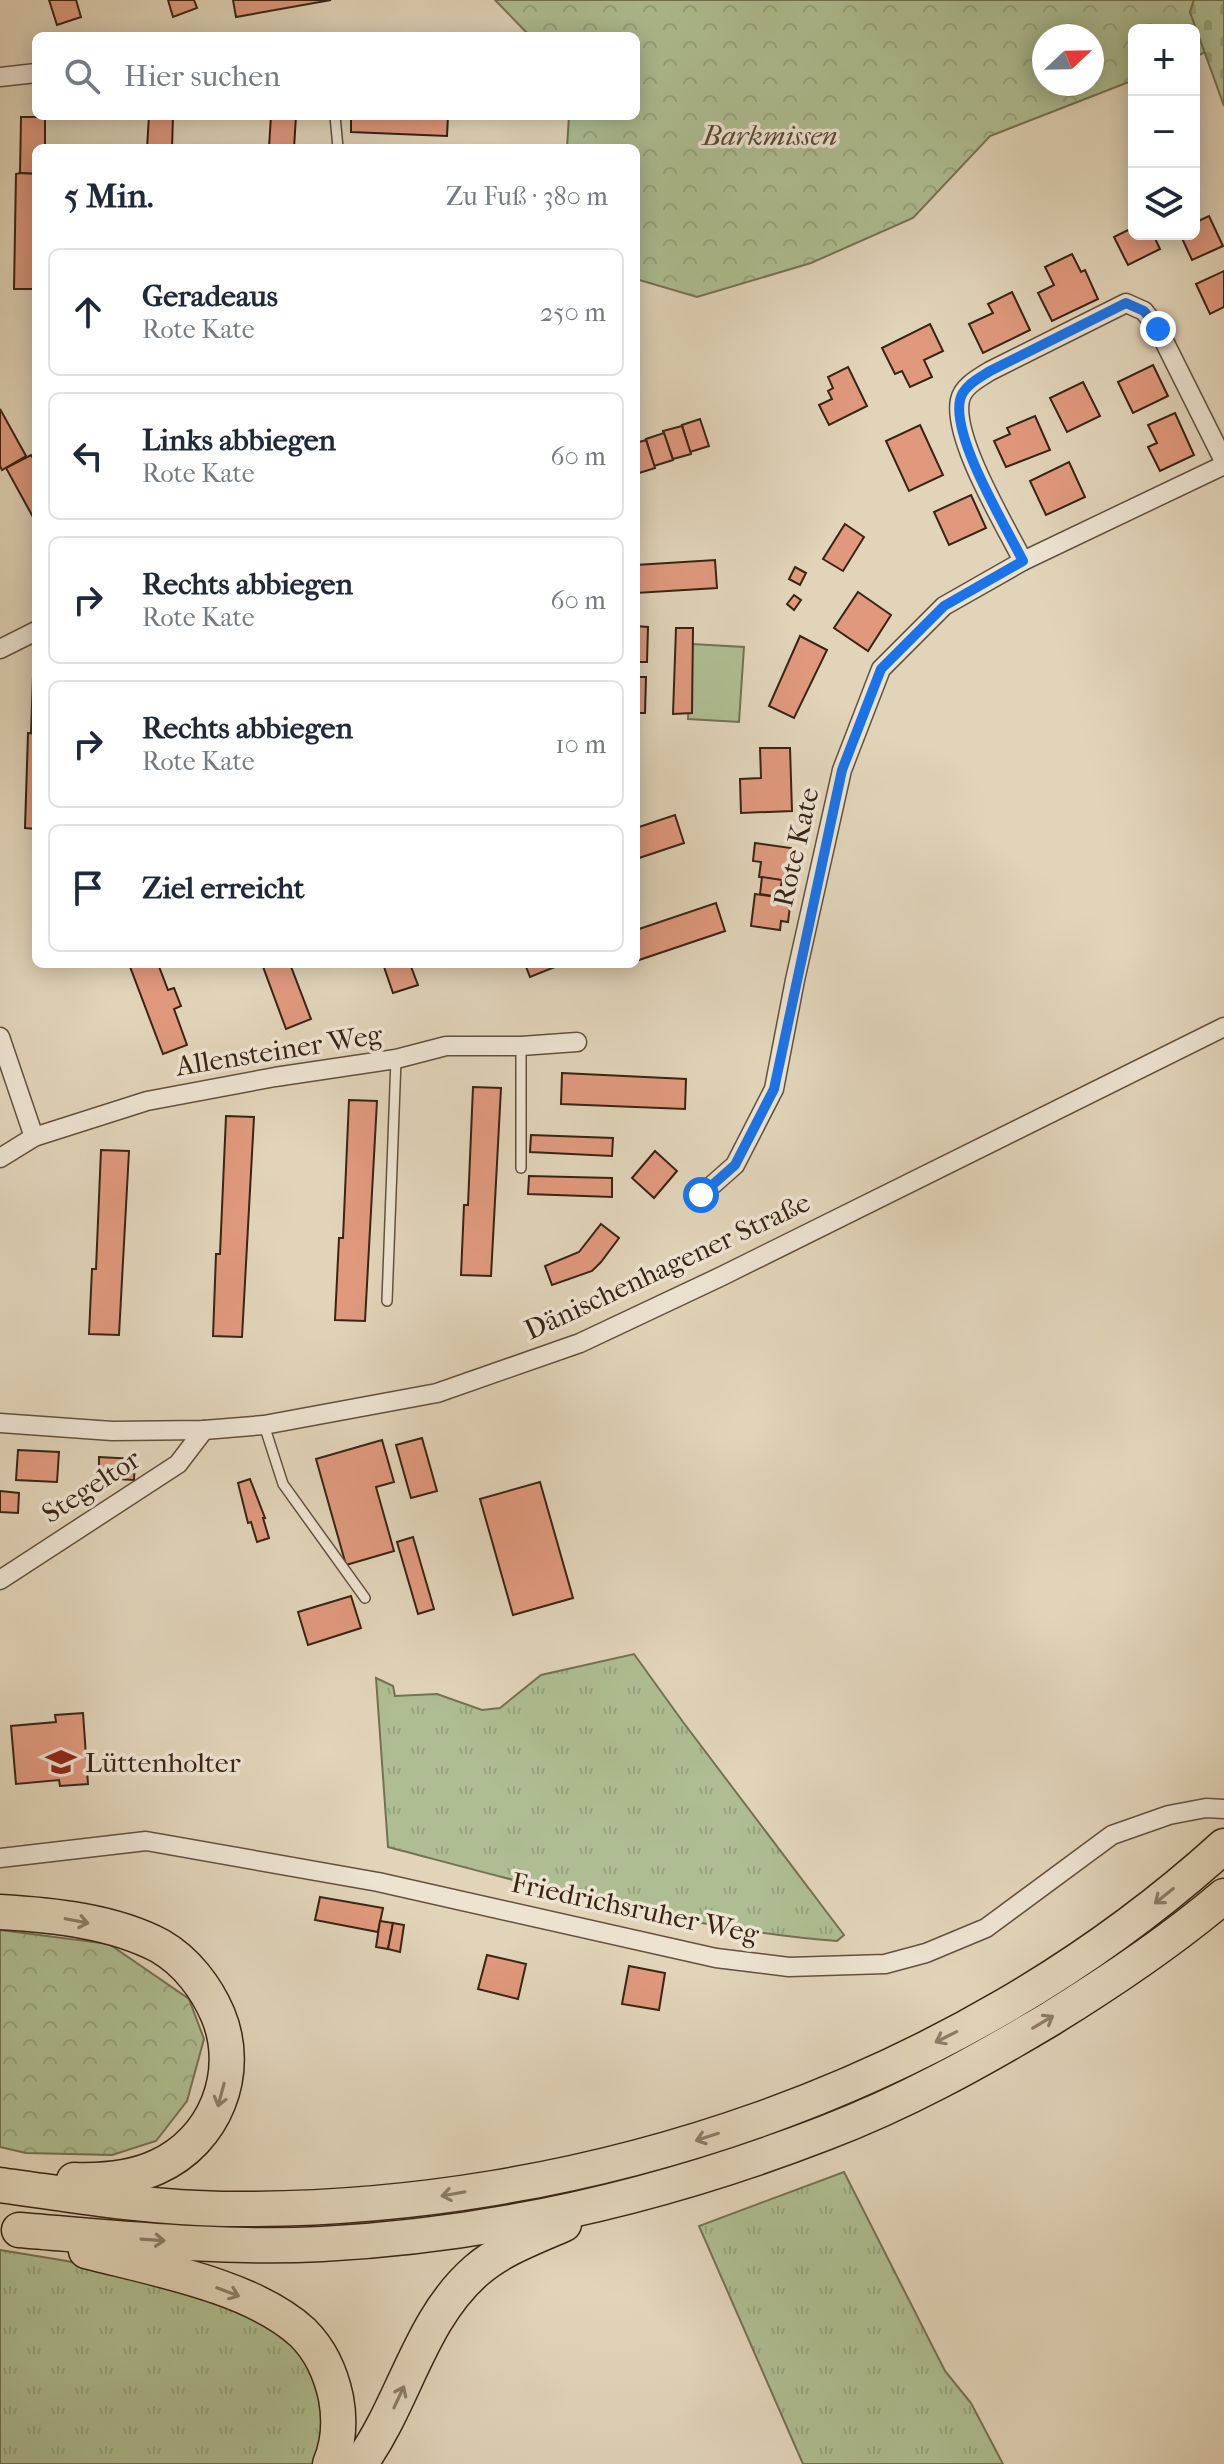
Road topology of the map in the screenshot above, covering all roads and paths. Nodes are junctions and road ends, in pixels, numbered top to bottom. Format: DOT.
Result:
graph roads {
  1 [pos="32,73"];
  2 [pos="0,77"];
  3 [pos="335,120"];
  4 [pos="338,144"];
  5 [pos="1224,463"];
  6 [pos="1023,561"];
  7 [pos="32,633"];
  8 [pos="0,649"];
  9 [pos="1224,1027"];
  10 [pos="0,1037"];
  11 [pos="577,1042"];
  12 [pos="521,1046"];
  13 [pos="396,1059"];
  14 [pos="34,1137"];
  15 [pos="0,1158"];
  16 [pos="521,1168"];
  17 [pos="701,1195"];
  18 [pos="387,1301"];
  19 [pos="0,1423"];
  20 [pos="264,1425"];
  21 [pos="204,1430"];
  22 [pos="0,1580"];
  23 [pos="365,1598"];
  24 [pos="1224,1809"];
  25 [pos="1224,1846"];
  26 [pos="0,1858"];
  27 [pos="1224,1896"];
  28 [pos="0,1912"];
  29 [pos="5,2186"];
  30 [pos="611,2201"];
  31 [pos="10,2228"];
  32 [pos="330,2464"];
  33 [pos="360,2464"];
  1 -- 2 [label="street"];
  3 -- 4 [label="lane"];
  5 -- 6 [label="street, Rote Kate"];
  5 -- 6 [label="street, Rote Kate"];
  6 -- 17 [label="street, Rote Kate"];
  7 -- 8 [label="street"];
  9 -- 20 [label="street, Dänischenhagener Straße"];
  10 -- 14 [label="street"];
  11 -- 12 [label="street, Allensteiner Weg"];
  12 -- 13 [label="street, Allensteiner Weg"];
  12 -- 16 [label="lane"];
  13 -- 14 [label="street, Allensteiner Weg"];
  13 -- 18 [label="lane"];
  14 -- 15 [label="street, Allensteiner Weg"];
  19 -- 21 [label="street, Dänischenhagener Straße"];
  20 -- 21 [label="street, Dänischenhagener Straße"];
  20 -- 23 [label="lane"];
  21 -- 22 [label="street, Stegeltor"];
  24 -- 26 [label="street, Friedrichsruher Weg"];
  25 -- 29 [label="highway, one-way"];
  30 -- 27 [label="highway, one-way"];
  28 -- 29 [label="highway, one-way"];
  31 -- 30 [label="highway, one-way"];
  33 -- 30 [label="highway, one-way"];
  31 -- 32 [label="highway, one-way"];
}
